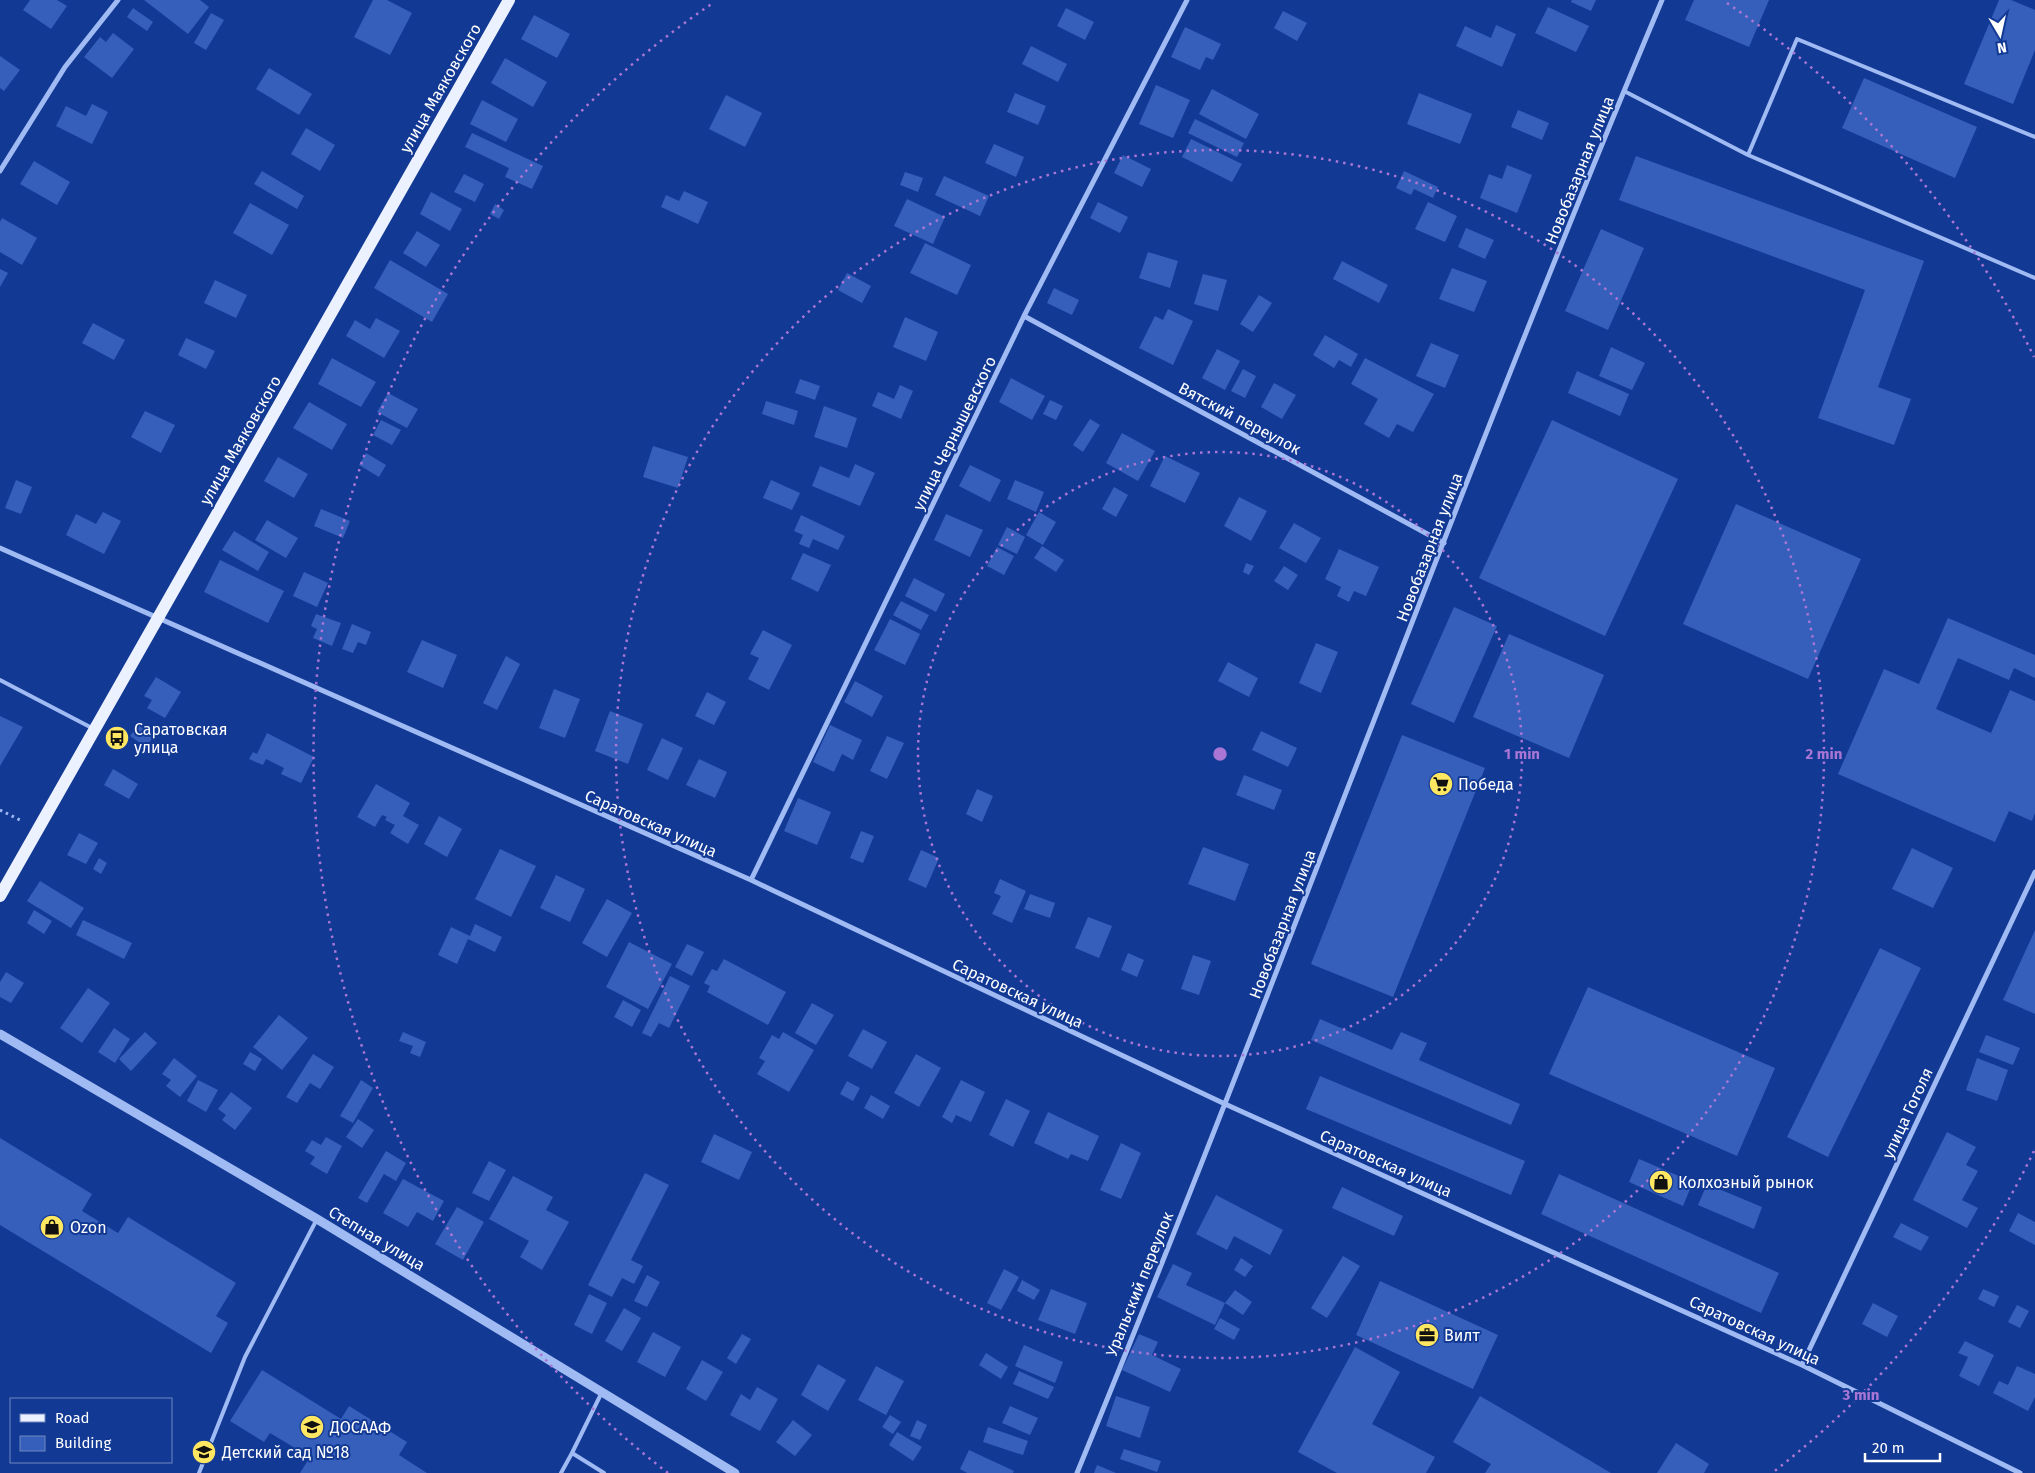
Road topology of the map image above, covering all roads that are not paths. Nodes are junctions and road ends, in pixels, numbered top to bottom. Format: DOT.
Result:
graph roads {
  1 [pos="118,0"];
  2 [pos="509,0"];
  3 [pos="1187,0"];
  4 [pos="1662,0"];
  5 [pos="1624,91"];
  6 [pos="2035,137"];
  7 [pos="1748,155"];
  8 [pos="0,170"];
  9 [pos="2035,278"];
  10 [pos="1024,316"];
  11 [pos="1444,543"];
  12 [pos="0,548"];
  13 [pos="158,618"];
  14 [pos="0,680"];
  15 [pos="94,729"];
  16 [pos="2035,872"];
  17 [pos="751,880"];
  18 [pos="0,896"];
  19 [pos="0,1034"];
  20 [pos="1225,1104"];
  21 [pos="317,1219"];
  22 [pos="1802,1365"];
  23 [pos="602,1392"];
  24 [pos="572,1453"];
  25 [pos="200,1473"];
  26 [pos="561,1473"];
  27 [pos="604,1473"];
  28 [pos="734,1473"];
  29 [pos="1076,1473"];
  30 [pos="2020,1473"];
  1 -- 8 [label="street"];
  2 -- 13 [label="main road, улица Маяковского"];
  3 -- 10 [label="street, улица Чернышевского"];
  4 -- 5 [label="street, Новобазарная улица"];
  5 -- 7 [label="lane"];
  5 -- 11 [label="street, Новобазарная улица"];
  6 -- 7 [label="lane"];
  7 -- 9 [label="lane"];
  10 -- 11 [label="street, Вятский переулок"];
  10 -- 17 [label="street, улица Чернышевского"];
  11 -- 20 [label="street, Новобазарная улица"];
  12 -- 13 [label="street, Саратовская улица"];
  13 -- 15 [label="main road, улица Маяковского"];
  13 -- 17 [label="street, Саратовская улица"];
  14 -- 15 [label="lane"];
  15 -- 18 [label="main road, улица Маяковского"];
  16 -- 22 [label="street, улица Гоголя"];
  17 -- 20 [label="street, Саратовская улица"];
  19 -- 21 [label="street, Степная улица"];
  20 -- 22 [label="street, Саратовская улица"];
  20 -- 29 [label="street, Уральский переулок"];
  21 -- 23 [label="street, Степная улица"];
  21 -- 25 [label="lane"];
  22 -- 30 [label="street, Саратовская улица"];
  23 -- 24 [label="lane"];
  23 -- 28 [label="street, Степная улица"];
  24 -- 26 [label="lane"];
  24 -- 27 [label="lane"];
}
